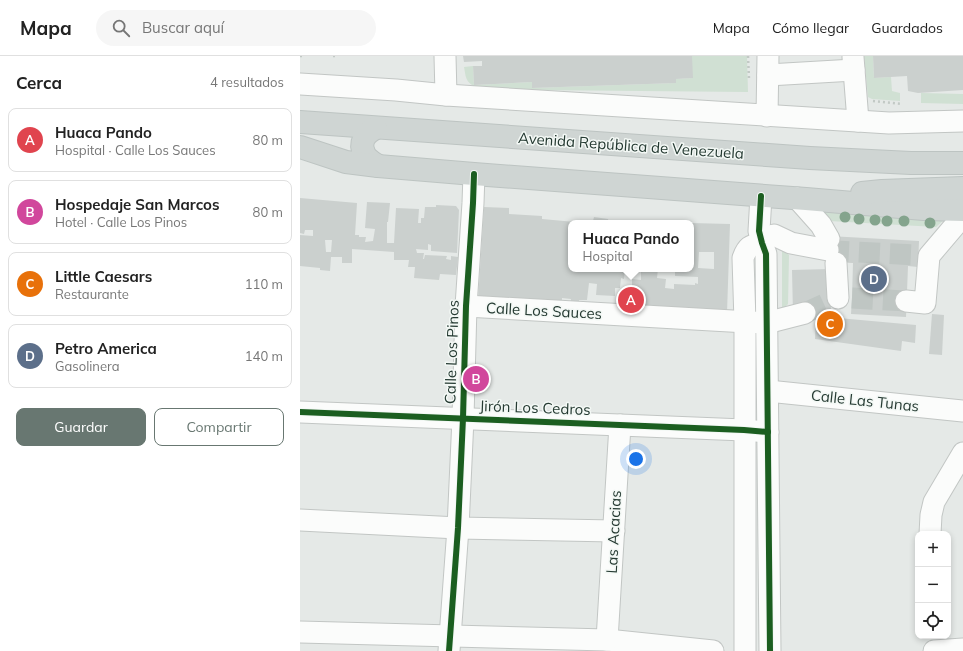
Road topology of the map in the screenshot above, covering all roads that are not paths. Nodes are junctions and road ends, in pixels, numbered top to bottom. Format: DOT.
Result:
graph roads {
  1 [pos="445,56"];
  2 [pos="853,63"];
  3 [pos="762,70"];
  4 [pos="300,84"];
  5 [pos="446,95"];
  6 [pos="767,116"];
  7 [pos="858,121"];
  8 [pos="963,121"];
  9 [pos="300,122"];
  10 [pos="376,128"];
  11 [pos="301,148"];
  12 [pos="963,163"];
  13 [pos="378,166"];
  14 [pos="474,174"];
  15 [pos="953,188"];
  16 [pos="767,196"];
  17 [pos="801,198"];
  18 [pos="963,210"];
  19 [pos="963,216"];
  20 [pos="767,244"];
  21 [pos="831,250"];
  22 [pos="840,299"];
  23 [pos="906,301"];
  24 [pos="466,306"];
  25 [pos="805,313"];
  26 [pos="745,322"];
  27 [pos="766,323"];
  28 [pos="768,391"];
  29 [pos="963,411"];
  30 [pos="300,412"];
  31 [pos="463,418"];
  32 [pos="620,424"];
  33 [pos="744,430"];
  34 [pos="768,432"];
  35 [pos="963,453"];
  36 [pos="300,520"];
  37 [pos="458,528"];
  38 [pos="614,531"];
  39 [pos="930,531"];
  40 [pos="300,632"];
  41 [pos="935,639"];
  42 [pos="607,640"];
  43 [pos="342,642"];
  44 [pos="449,644"];
  45 [pos="963,649"];
  46 [pos="713,651"];
  47 [pos="745,651"];
  48 [pos="770,651"];
  49 [pos="935,651"];
  1 -- 5 [label="street"];
  2 -- 3 [label="street"];
  2 -- 7 [label="street"];
  3 -- 6 [label="street"];
  4 -- 5 [label="street"];
  5 -- 6 [label="street"];
  6 -- 7 [label="street"];
  7 -- 8 [label="street"];
  9 -- 10 [label="main road, Avenida República de Venezuela"];
  10 -- 12 [label="main road, Avenida República de Venezuela"];
  10 -- 13 [label="main road"];
  11 -- 13 [label="main road"];
  13 -- 14 [label="main road"];
  14 -- 16 [label="main road"];
  14 -- 24 [label="street, Calle Los Pinos"];
  15 -- 17 [label="main road"];
  16 -- 17 [label="main road"];
  16 -- 20 [label="street"];
  17 -- 18 [label="main road"];
  17 -- 21 [label="street"];
  19 -- 23 [label="street"];
  20 -- 21 [label="street"];
  20 -- 26 [label="street"];
  20 -- 27 [label="street"];
  21 -- 22 [label="street"];
  24 -- 26 [label="street, Calle Los Sauces"];
  24 -- 31 [label="street, Calle Los Pinos"];
  25 -- 27 [label="street, Calle Los Sauces"];
  26 -- 27 [label="street, Calle Los Sauces"];
  26 -- 33 [label="street"];
  27 -- 28 [label="street"];
  28 -- 29 [label="street, Calle Las Tunas"];
  28 -- 34 [label="street"];
  30 -- 31 [label="street, Jirón Los Cedros"];
  31 -- 32 [label="street, Jirón Los Cedros"];
  31 -- 37 [label="street, Calle Los Pinos"];
  32 -- 33 [label="street, Jirón Los Cedros"];
  32 -- 38 [label="street, Las Acacias"];
  33 -- 34 [label="street, Jirón Los Cedros"];
  33 -- 47 [label="street"];
  34 -- 48 [label="street"];
  35 -- 39 [label="street"];
  36 -- 37 [label="street"];
  37 -- 38 [label="street"];
  37 -- 44 [label="street, Calle Los Pinos"];
  38 -- 42 [label="street, Las Acacias"];
  40 -- 43 [label="street"];
  41 -- 49 [label="street"];
  42 -- 44 [label="street"];
  42 -- 46 [label="street"];
  43 -- 44 [label="street"];
  45 -- 49 [label="street"];
}
